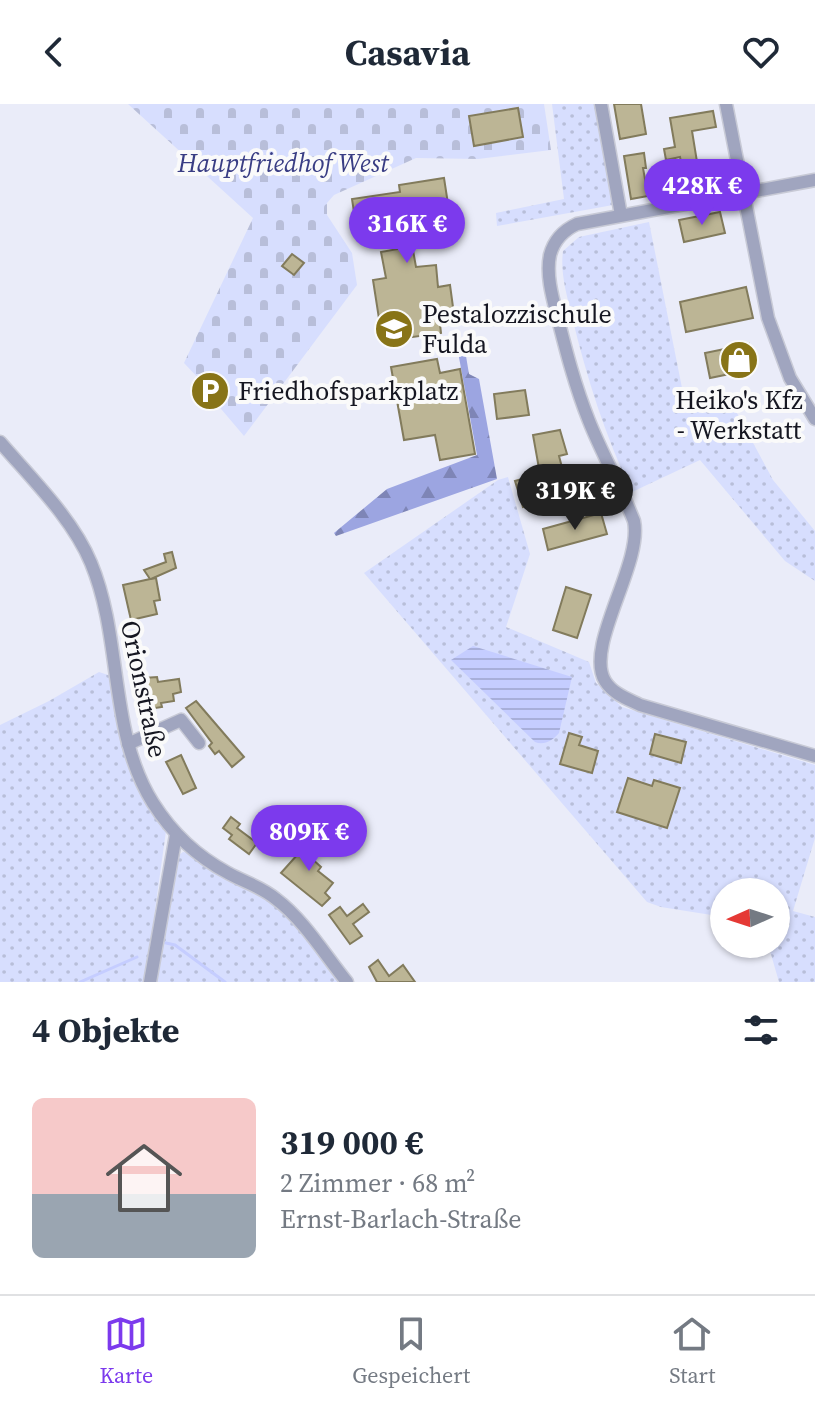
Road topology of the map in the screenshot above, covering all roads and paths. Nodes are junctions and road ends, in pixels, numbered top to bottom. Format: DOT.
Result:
graph roads {
  1 [pos="601,104"];
  2 [pos="726,104"];
  3 [pos="815,180"];
  4 [pos="743,194"];
  5 [pos="621,215"];
  6 [pos="815,419"];
  7 [pos="0,442"];
  8 [pos="199,743"];
  9 [pos="128,744"];
  10 [pos="815,756"];
  11 [pos="176,835"];
  12 [pos="150,982"];
  13 [pos="347,982"];
  1 -- 5 [label="street"];
  2 -- 4 [label="street"];
  3 -- 4 [label="street"];
  4 -- 5 [label="street"];
  4 -- 6 [label="street"];
  5 -- 10 [label="street"];
  7 -- 9 [label="street, Orionstraße"];
  8 -- 9 [label="street"];
  9 -- 11 [label="street, Orionstraße"];
  11 -- 12 [label="street"];
  11 -- 13 [label="street, Orionstraße"];
}
